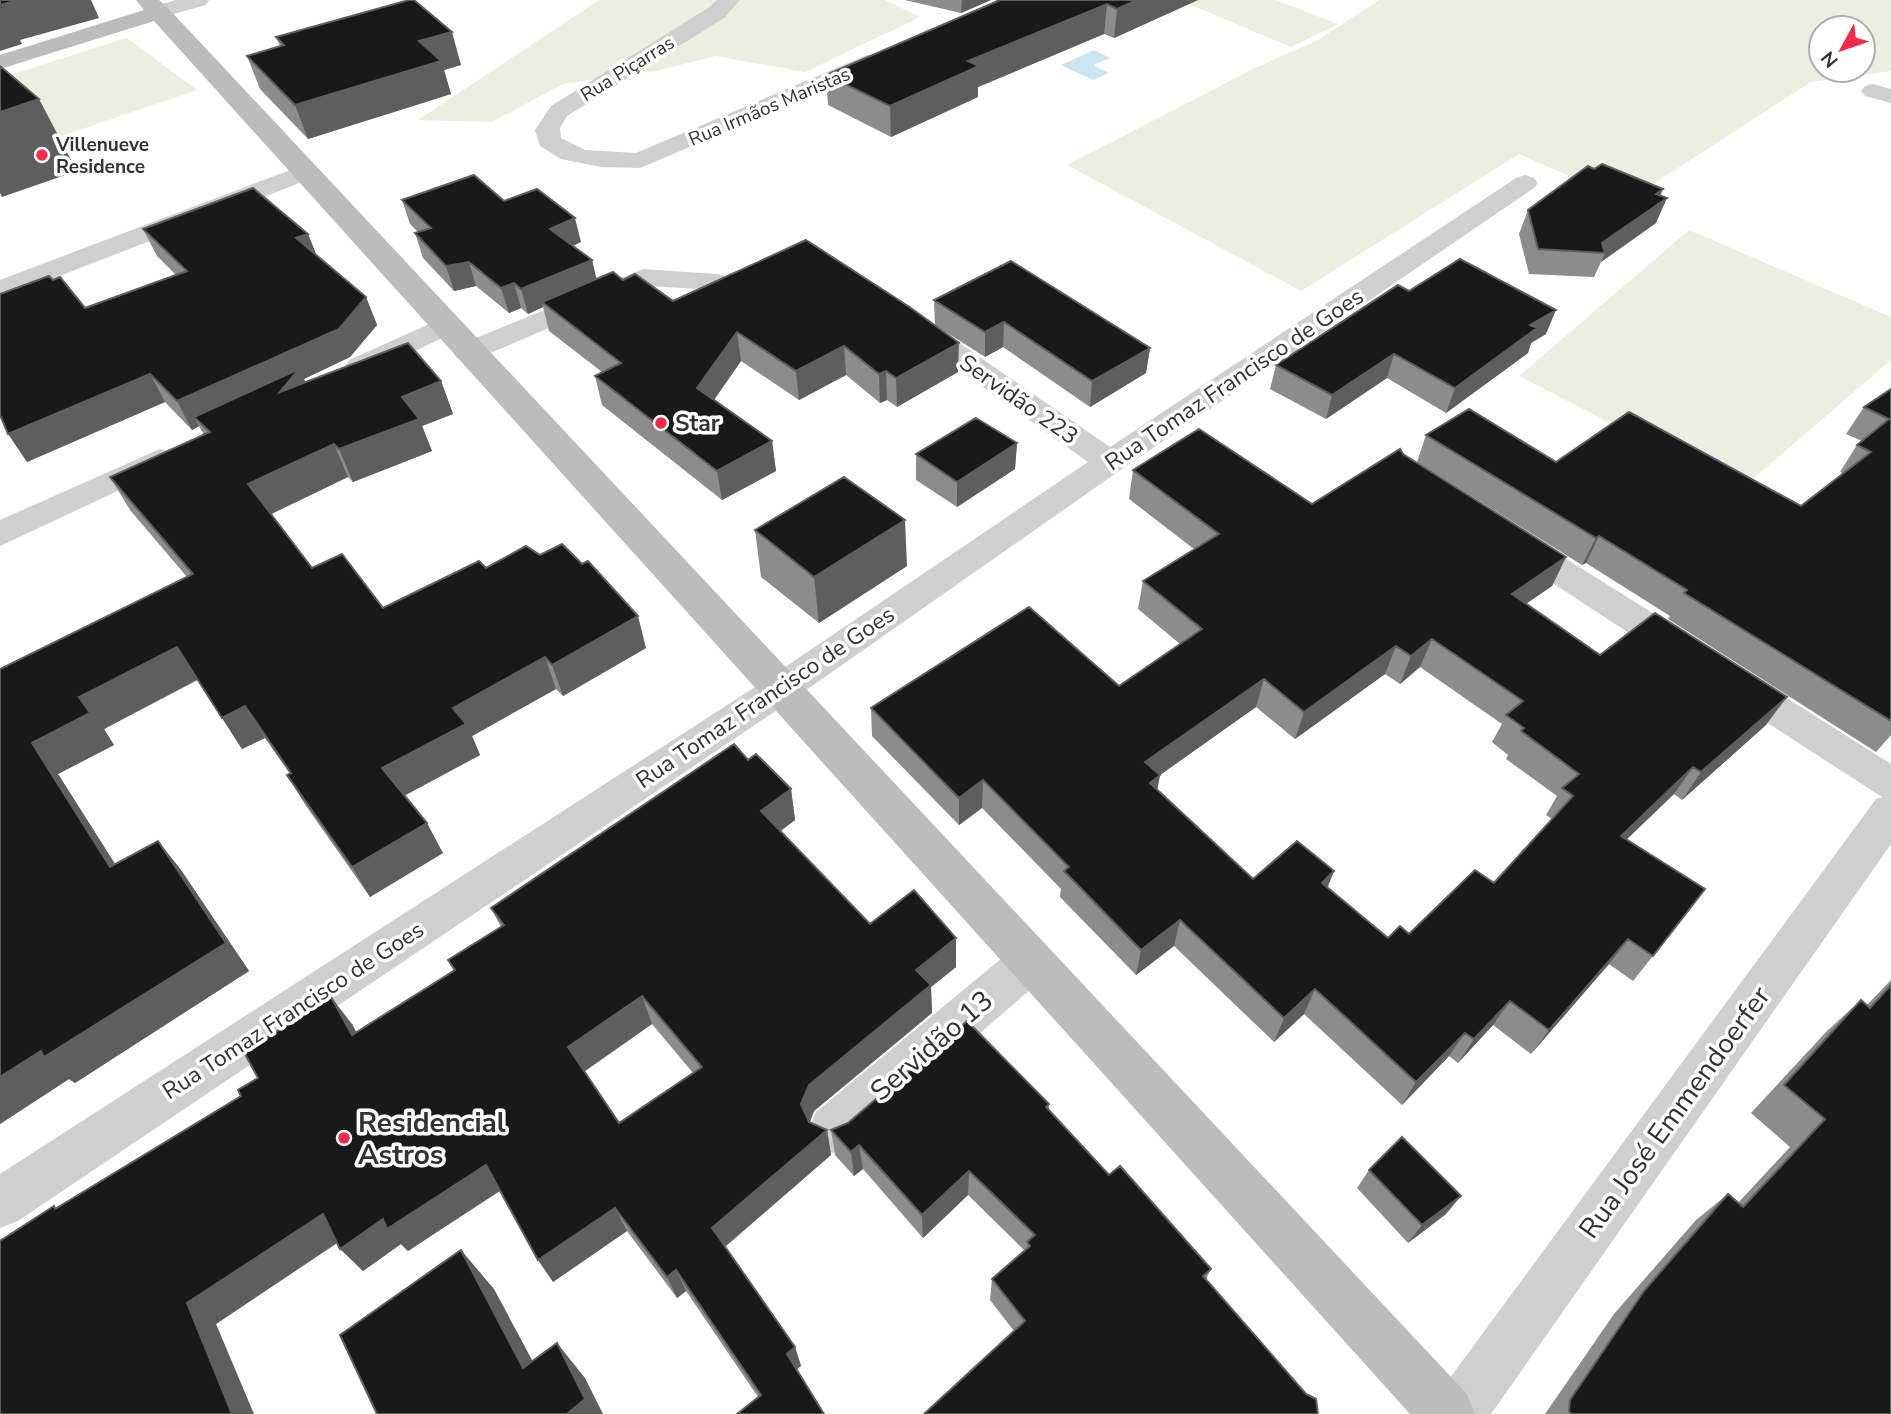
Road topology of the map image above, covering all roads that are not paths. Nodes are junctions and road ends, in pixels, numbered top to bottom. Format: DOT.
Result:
graph roads {
  1 [pos="198,0"];
  2 [pos="729,0"];
  3 [pos="153,6"];
  4 [pos="900,50"];
  5 [pos="0,62"];
  6 [pos="556,147"];
  7 [pos="306,172"];
  8 [pos="1525,183"];
  9 [pos="716,282"];
  10 [pos="0,290"];
  11 [pos="929,335"];
  12 [pos="457,339"];
  13 [pos="334,378"];
  14 [pos="185,447"];
  15 [pos="1110,462"];
  16 [pos="1488,525"];
  17 [pos="0,534"];
  18 [pos="779,690"];
  19 [pos="1891,784"];
  20 [pos="1891,811"];
  21 [pos="1030,962"];
  22 [pos="834,1129"];
  23 [pos="0,1203"];
  24 [pos="1447,1414"];
  25 [pos="1458,1414"];
  1 -- 3 [label="street"];
  2 -- 6 [label="street, Rua Piçarras"];
  3 -- 5 [label="main road"];
  3 -- 7 [label="main road"];
  4 -- 6 [label="street, Rua Irmãos Maristas"];
  7 -- 10 [label="street"];
  7 -- 12 [label="main road"];
  8 -- 15 [label="street, Rua Tomaz Francisco de Goes"];
  9 -- 12 [label="street"];
  11 -- 15 [label="street, Servidão 223"];
  12 -- 13 [label="street"];
  12 -- 18 [label="main road"];
  14 -- 17 [label="street"];
  15 -- 18 [label="street, Rua Tomaz Francisco de Goes"];
  16 -- 19 [label="street"];
  18 -- 21 [label="main road"];
  18 -- 23 [label="street, Rua Tomaz Francisco de Goes"];
  20 -- 25 [label="street, Rua José Emmendoerfer"];
  21 -- 22 [label="street, Servidão 13"];
  21 -- 24 [label="main road"];
}
